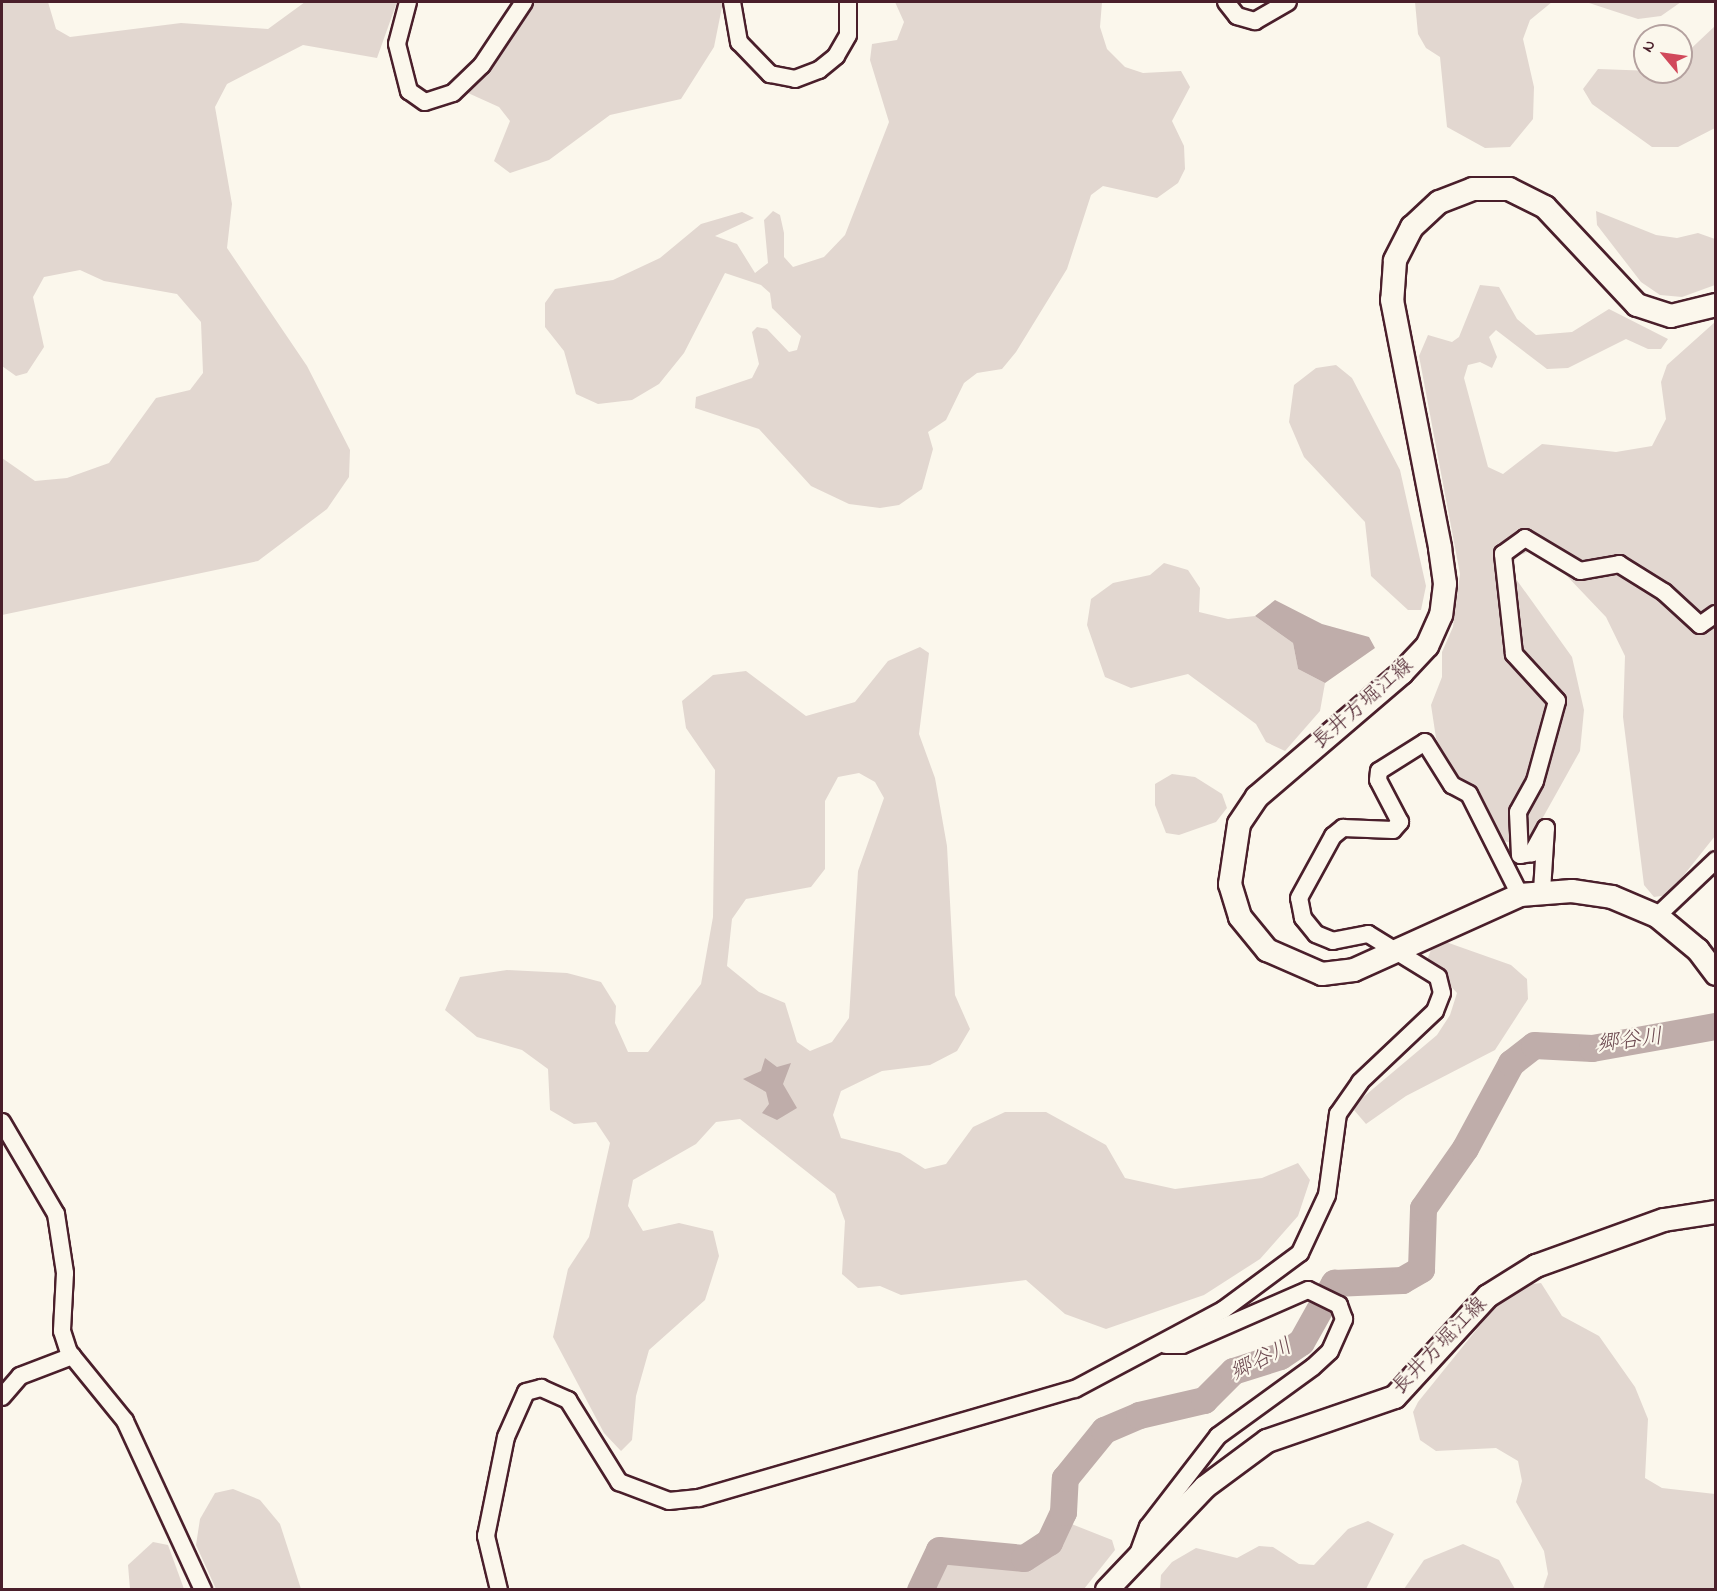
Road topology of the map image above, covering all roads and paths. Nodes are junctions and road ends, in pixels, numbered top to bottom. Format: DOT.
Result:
graph roads {
  1 [pos="408,2"];
  2 [pos="524,2"];
  3 [pos="732,2"];
  4 [pos="848,2"];
  5 [pos="1226,2"];
  6 [pos="1288,2"];
  7 [pos="1716,305"];
  8 [pos="1716,614"];
  9 [pos="1716,860"];
  10 [pos="1531,893"];
  11 [pos="1657,916"];
  12 [pos="1396,951"];
  13 [pos="1716,974"];
  14 [pos="2,1122"];
  15 [pos="1716,1212"];
  16 [pos="1158,1345"];
  17 [pos="72,1356"];
  18 [pos="2,1397"];
  19 [pos="1135,1560"];
  20 [pos="203,1590"];
  21 [pos="499,1590"];
  22 [pos="1107,1590"];
  1 -- 2 [label="street"];
  3 -- 4 [label="street"];
  5 -- 6 [label="street"];
  7 -- 12 [label="main road, 長井方堀江線"];
  8 -- 10 [label="street"];
  9 -- 11 [label="street"];
  10 -- 11 [label="main road, 長井方堀江線"];
  10 -- 12 [label="main road, 長井方堀江線"];
  10 -- 12 [label="street"];
  11 -- 13 [label="main road, 長井方堀江線"];
  12 -- 16 [label="street"];
  14 -- 17 [label="street"];
  15 -- 19 [label="main road, 長井方堀江線"];
  16 -- 19 [label="street"];
  16 -- 21 [label="street"];
  17 -- 18 [label="street"];
  17 -- 20 [label="street"];
  19 -- 22 [label="main road, 長井方堀江線"];
}
